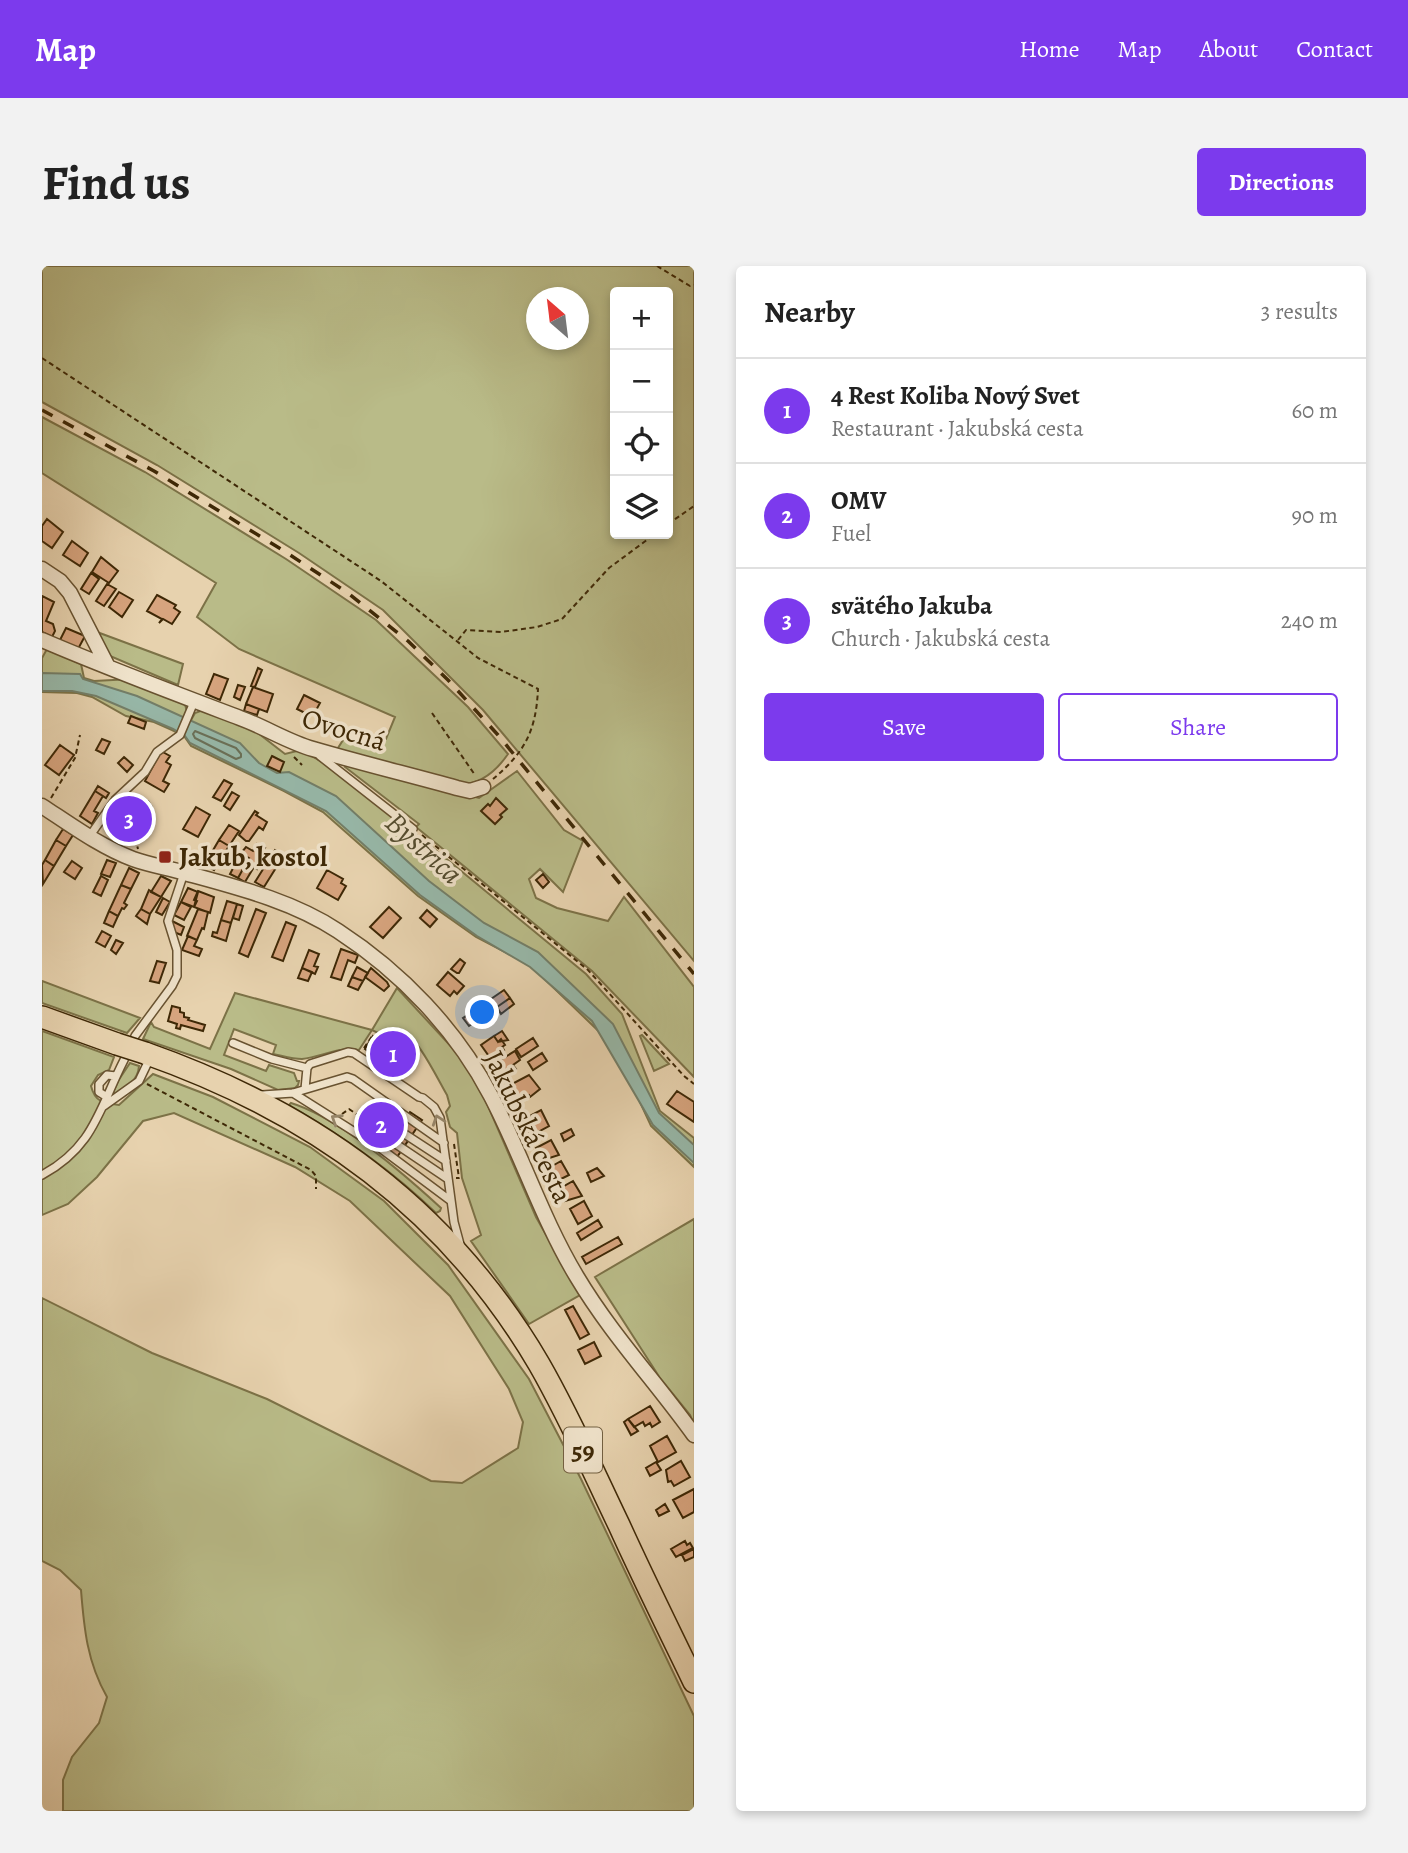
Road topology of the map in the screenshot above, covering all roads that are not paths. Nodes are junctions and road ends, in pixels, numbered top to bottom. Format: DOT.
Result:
graph roads {
  1 [pos="42,569"];
  2 [pos="42,640"];
  3 [pos="108,667"];
  4 [pos="194,702"];
  5 [pos="312,749"];
  6 [pos="483,787"];
  7 [pos="43,807"];
  8 [pos="413,829"];
  9 [pos="89,837"];
  10 [pos="184,872"];
  11 [pos="42,1017"];
  12 [pos="233,1043"];
  13 [pos="134,1050"];
  14 [pos="307,1068"];
  15 [pos="116,1076"];
  16 [pos="304,1089"];
  17 [pos="293,1093"];
  18 [pos="245,1095"];
  19 [pos="107,1097"];
  20 [pos="104,1107"];
  21 [pos="403,1115"];
  22 [pos="394,1127"];
  23 [pos="387,1138"];
  24 [pos="444,1143"];
  25 [pos="380,1148"];
  26 [pos="446,1161"];
  27 [pos="42,1175"];
  28 [pos="448,1179"];
  29 [pos="451,1201"];
  30 [pos="463,1259"];
  31 [pos="694,1435"];
  32 [pos="694,1682"];
  1 -- 3 [label="street"];
  2 -- 3 [label="street, Ovocná"];
  3 -- 4 [label="street, Ovocná"];
  4 -- 5 [label="street, Ovocná"];
  4 -- 9 [label="lane"];
  5 -- 6 [label="street, Ovocná"];
  5 -- 8 [label="lane"];
  7 -- 9 [label="street, Jakubská cesta"];
  9 -- 10 [label="street, Jakubská cesta"];
  10 -- 13 [label="lane"];
  10 -- 31 [label="street, Jakubská cesta"];
  11 -- 13 [label="main road, 59"];
  12 -- 14 [label="lane"];
  13 -- 15 [label="lane"];
  13 -- 18 [label="main road, 59"];
  13 -- 20 [label="lane"];
  14 -- 16 [label="lane"];
  24 -- 14 [label="lane, one-way"];
  15 -- 19 [label="lane"];
  15 -- 19 [label="lane"];
  16 -- 17 [label="lane"];
  16 -- 21 [label="lane"];
  17 -- 18 [label="lane"];
  17 -- 25 [label="lane"];
  18 -- 30 [label="main road, 59"];
  19 -- 20 [label="lane"];
  20 -- 27 [label="lane"];
  21 -- 22 [label="lane"];
  21 -- 24 [label="lane"];
  22 -- 23 [label="lane"];
  22 -- 26 [label="lane"];
  23 -- 25 [label="lane"];
  23 -- 28 [label="lane"];
  24 -- 26 [label="lane"];
  25 -- 29 [label="lane"];
  26 -- 28 [label="lane"];
  28 -- 29 [label="lane"];
  29 -- 30 [label="lane"];
  30 -- 32 [label="main road, 59"];
}
